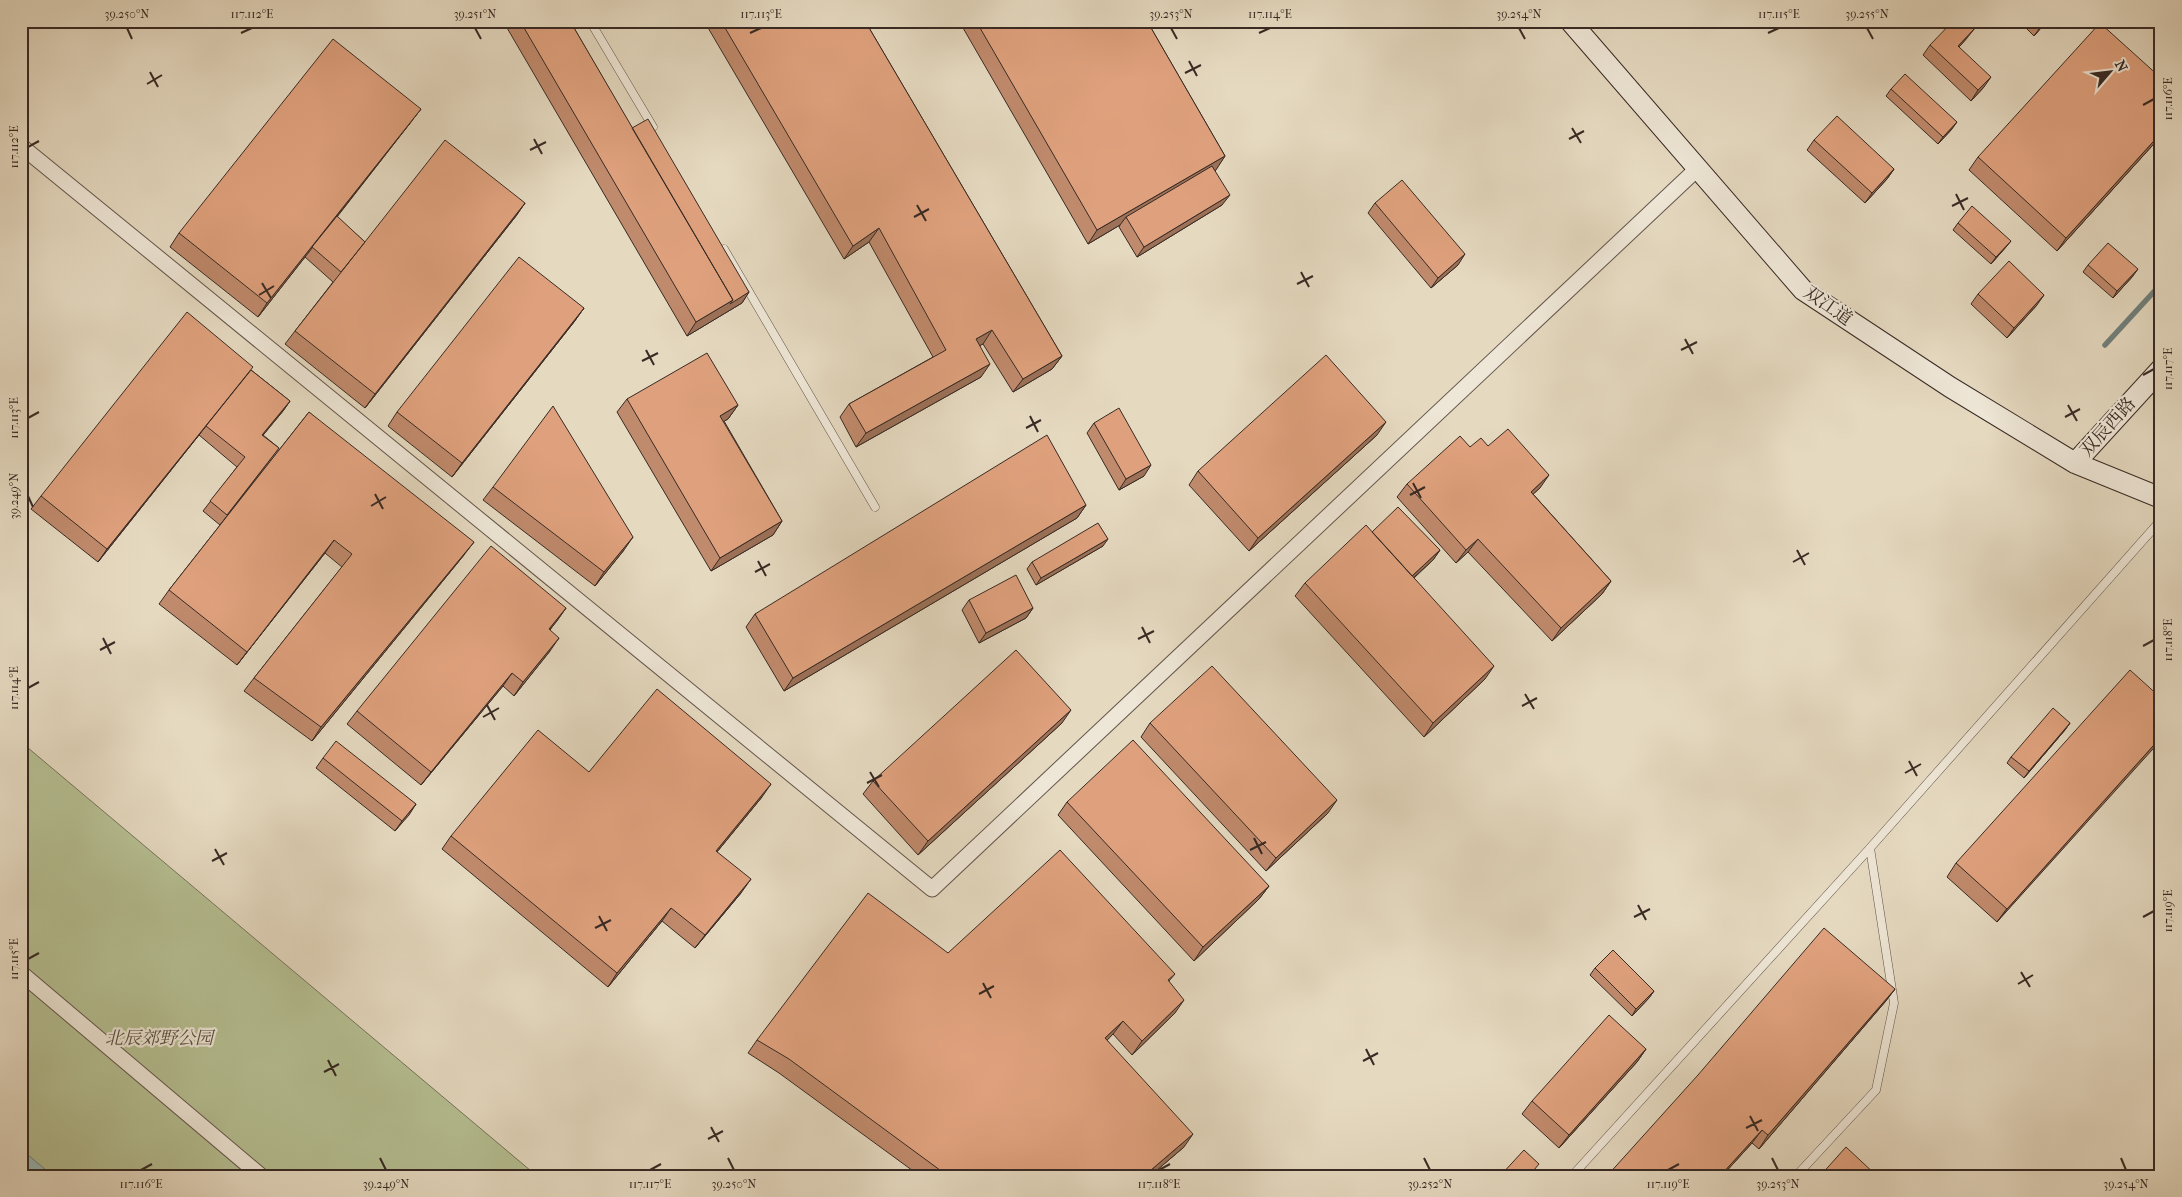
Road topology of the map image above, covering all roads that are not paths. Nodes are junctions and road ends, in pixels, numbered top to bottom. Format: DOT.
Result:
graph roads {
  1 [pos="590,21"];
  2 [pos="1570,21"];
  3 [pos="655,132"];
  4 [pos="21,146"];
  5 [pos="1698,168"];
  6 [pos="720,243"];
  7 [pos="2161,369"];
  8 [pos="2075,463"];
  9 [pos="2161,498"];
  10 [pos="876,507"];
  11 [pos="2161,520"];
  12 [pos="1870,848"];
  13 [pos="21,973"];
  14 [pos="261,1176"];
  15 [pos="1572,1176"];
  16 [pos="1796,1176"];
  1 -- 3 [label="lane"];
  2 -- 5 [label="main road, 双江道"];
  4 -- 5 [label="street"];
  5 -- 8 [label="main road, 双江道"];
  6 -- 10 [label="lane"];
  7 -- 8 [label="main road, 双辰西路"];
  8 -- 9 [label="main road, 双江道"];
  11 -- 12 [label="lane"];
  12 -- 15 [label="lane"];
  12 -- 16 [label="lane"];
  13 -- 14 [label="street"];
}
